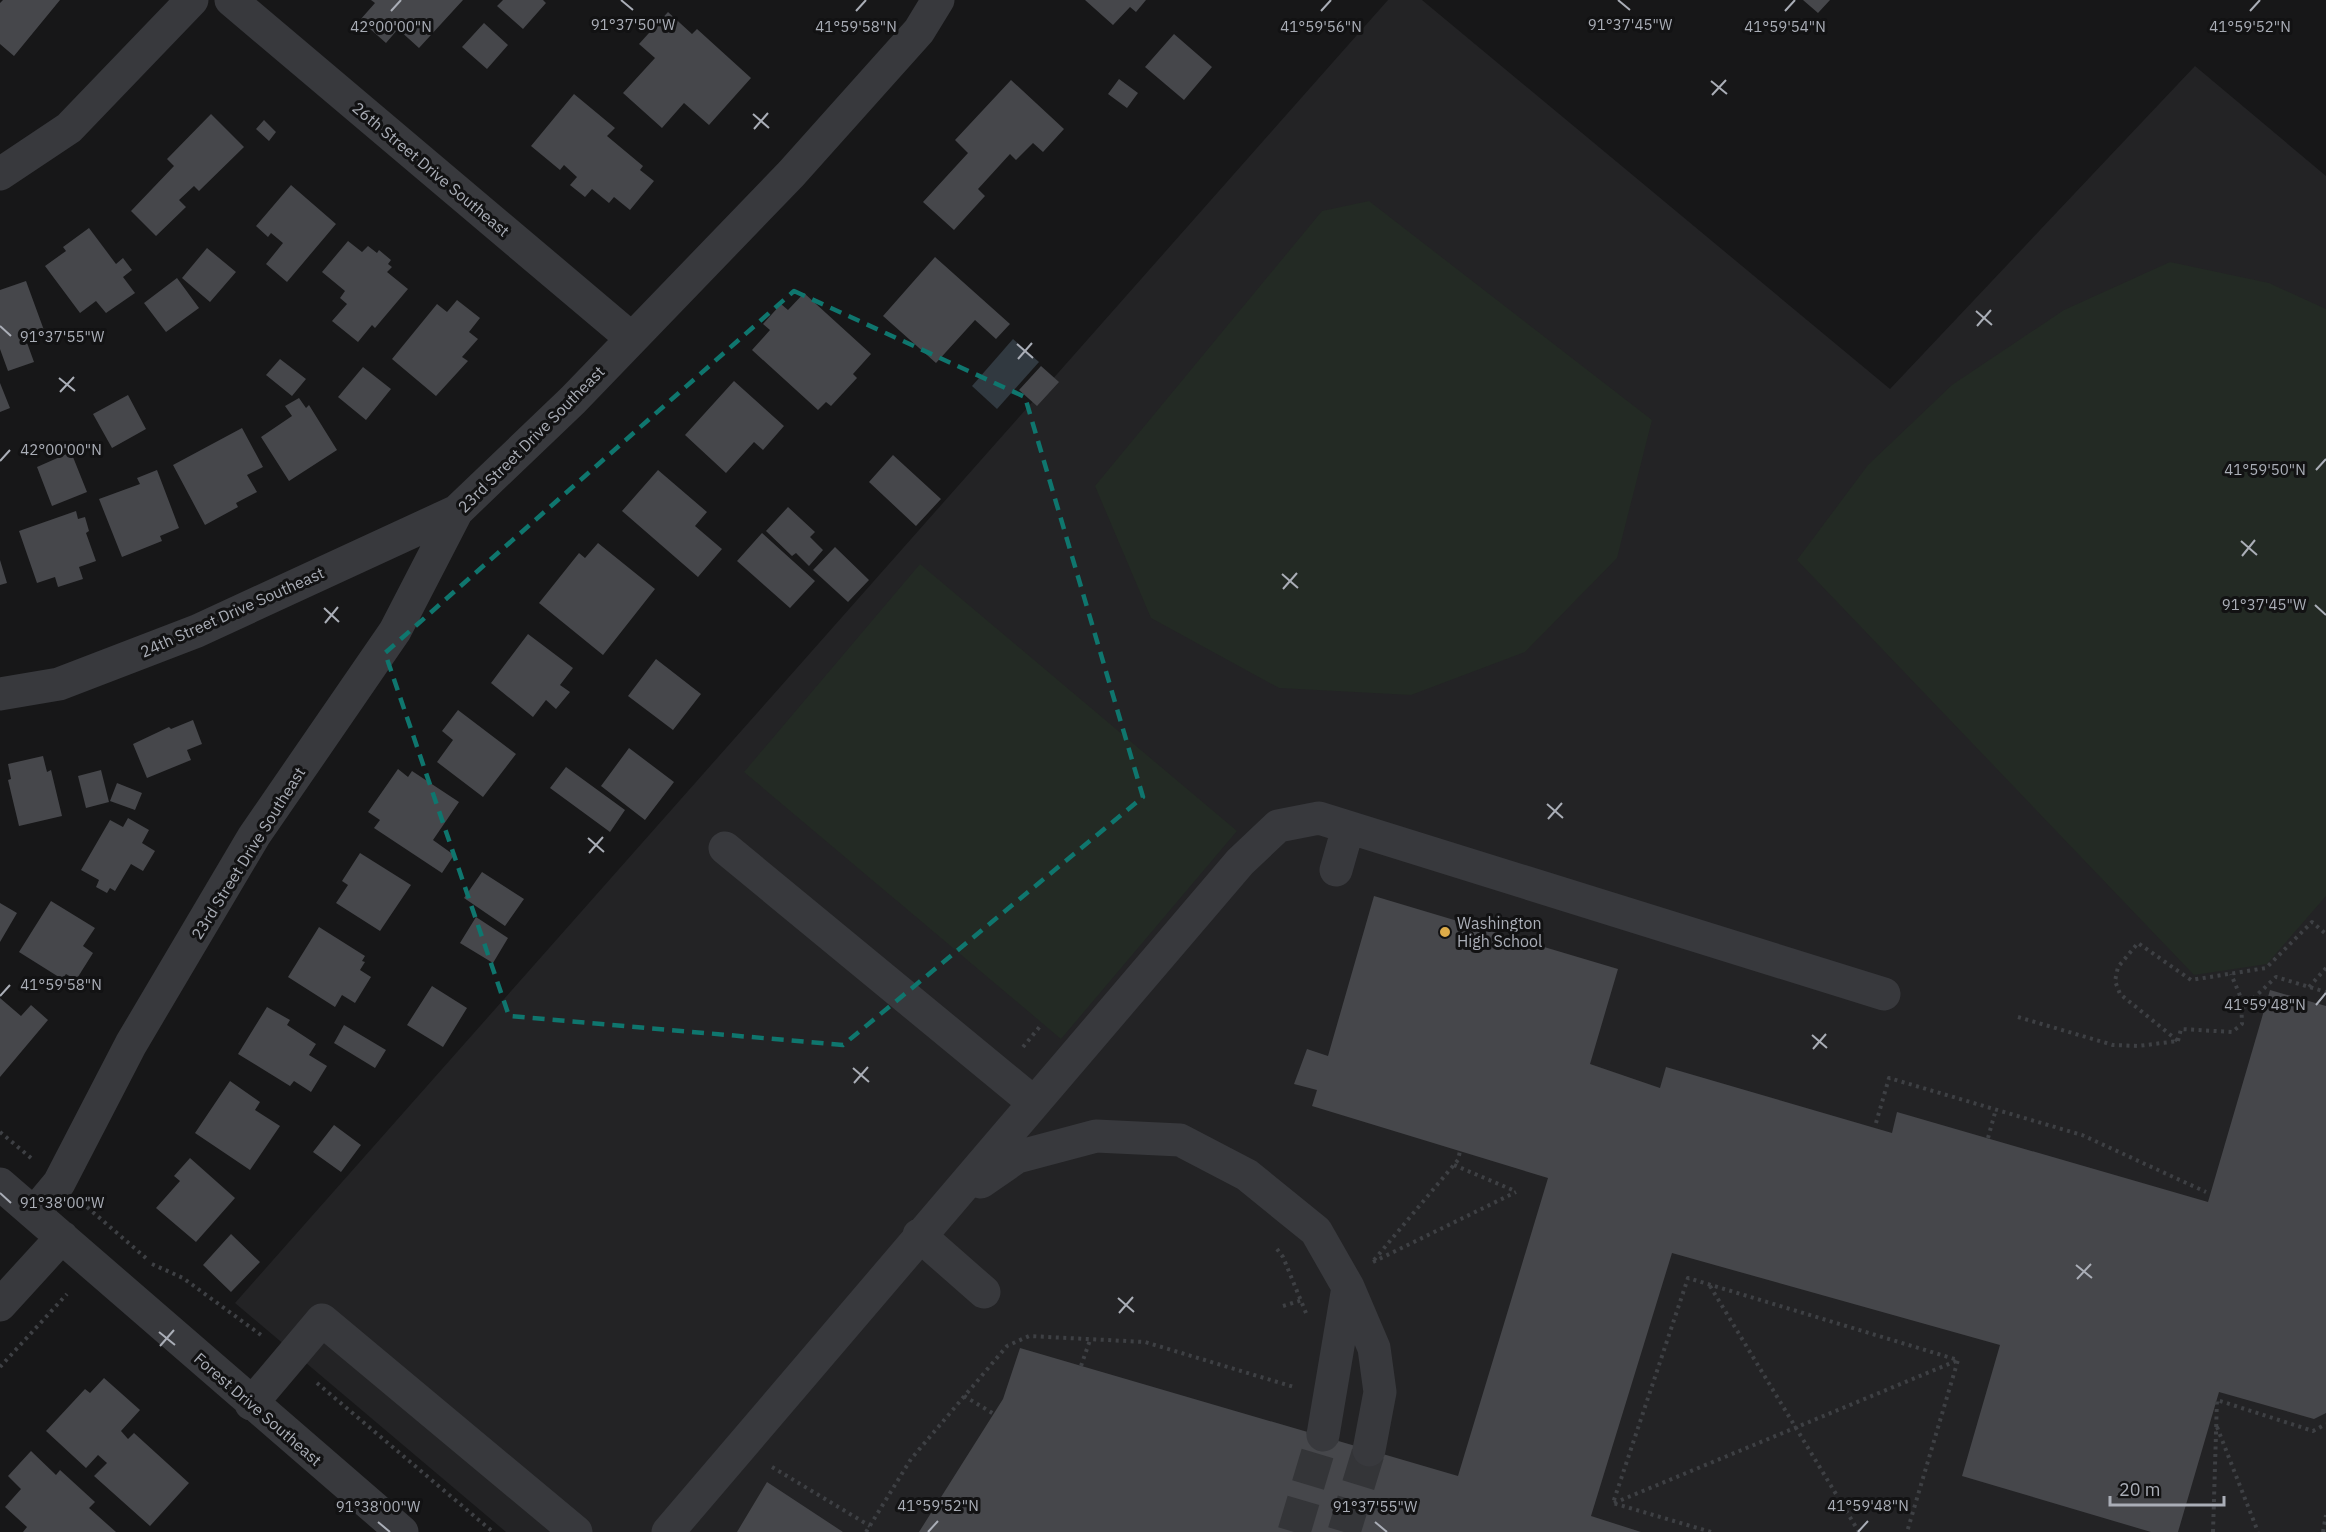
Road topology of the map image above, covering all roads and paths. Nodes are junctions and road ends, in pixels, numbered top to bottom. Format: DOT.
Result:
graph roads {
  1 [pos="192,0"];
  2 [pos="231,0"];
  3 [pos="938,0"];
  4 [pos="0,174"];
  5 [pos="631,338"];
  6 [pos="457,511"];
  7 [pos="0,694"];
  8 [pos="1348,828"];
  9 [pos="725,848"];
  10 [pos="1336,870"];
  11 [pos="2326,934"];
  12 [pos="2326,968"];
  13 [pos="2231,974"];
  14 [pos="2309,987"];
  15 [pos="2326,992"];
  16 [pos="1884,994"];
  17 [pos="2241,1010"];
  18 [pos="2018,1017"];
  19 [pos="1042,1024"];
  20 [pos="2178,1041"];
  21 [pos="1017,1054"];
  22 [pos="1033,1102"];
  23 [pos="1996,1109"];
  24 [pos="1876,1123"];
  25 [pos="0,1132"];
  26 [pos="1988,1138"];
  27 [pos="1460,1151"];
  28 [pos="31,1159"];
  29 [pos="1454,1165"];
  30 [pos="0,1184"];
  31 [pos="2206,1192"];
  32 [pos="34,1213"];
  33 [pos="928,1224"];
  34 [pos="62,1237"];
  35 [pos="1270,1240"];
  36 [pos="1373,1262"];
  37 [pos="1345,1282"];
  38 [pos="1709,1285"];
  39 [pos="984,1292"];
  40 [pos="67,1294"];
  41 [pos="1302,1300"];
  42 [pos="0,1305"];
  43 [pos="1283,1306"];
  44 [pos="1307,1317"];
  45 [pos="1090,1340"];
  46 [pos="1958,1360"];
  47 [pos="1082,1366"];
  48 [pos="0,1367"];
  49 [pos="1296,1387"];
  50 [pos="964,1396"];
  51 [pos="251,1404"];
  52 [pos="994,1414"];
  53 [pos="2216,1423"];
  54 [pos="2326,1424"];
  55 [pos="1795,1428"];
  56 [pos="1323,1435"];
  57 [pos="1369,1450"];
  58 [pos="763,1474"];
  59 [pos="1614,1503"];
  60 [pos="2326,1515"];
  61 [pos="870,1526"];
  62 [pos="402,1532"];
  63 [pos="576,1532"];
  64 [pos="668,1532"];
  65 [pos="866,1532"];
  66 [pos="1711,1532"];
  67 [pos="1858,1532"];
  68 [pos="1907,1532"];
  69 [pos="2213,1532"];
  70 [pos="2258,1532"];
  71 [pos="2323,1532"];
  1 -- 4 [label="street"];
  2 -- 5 [label="street, 26th Street Drive Southeast"];
  3 -- 5 [label="street, 23rd Street Drive Southeast"];
  5 -- 6 [label="street, 23rd Street Drive Southeast"];
  6 -- 7 [label="street, 24th Street Drive Southeast"];
  6 -- 32 [label="street, 23rd Street Drive Southeast"];
  8 -- 10 [label="street"];
  8 -- 16 [label="street"];
  8 -- 22 [label="street"];
  9 -- 22 [label="street"];
  11 -- 13 [label="path"];
  12 -- 14 [label="path"];
  13 -- 17 [label="path"];
  13 -- 20 [label="path"];
  14 -- 15 [label="path"];
  14 -- 17 [label="path"];
  17 -- 20 [label="path"];
  18 -- 20 [label="path"];
  19 -- 21 [label="path"];
  22 -- 33 [label="street"];
  23 -- 24 [label="path"];
  23 -- 26 [label="path"];
  23 -- 31 [label="path"];
  25 -- 28 [label="path"];
  27 -- 29 [label="path"];
  29 -- 36 [label="path"];
  29 -- 36 [label="path"];
  30 -- 32 [label="street, Forest Drive Southeast"];
  32 -- 34 [label="street, Forest Drive Southeast"];
  33 -- 37 [label="street"];
  33 -- 39 [label="street"];
  33 -- 64 [label="street"];
  34 -- 42 [label="street"];
  34 -- 51 [label="street, Forest Drive Southeast"];
  35 -- 41 [label="path"];
  36 -- 37 [label="path"];
  37 -- 56 [label="street"];
  37 -- 57 [label="street"];
  38 -- 46 [label="path"];
  38 -- 55 [label="path"];
  38 -- 59 [label="path"];
  40 -- 48 [label="path"];
  41 -- 43 [label="path"];
  41 -- 44 [label="path"];
  45 -- 47 [label="path"];
  45 -- 49 [label="path"];
  45 -- 50 [label="path"];
  46 -- 55 [label="path"];
  46 -- 68 [label="path"];
  50 -- 52 [label="path"];
  50 -- 61 [label="path"];
  51 -- 62 [label="street, Forest Drive Southeast"];
  51 -- 63 [label="street"];
  53 -- 54 [label="path"];
  53 -- 69 [label="path"];
  53 -- 70 [label="path"];
  55 -- 59 [label="path"];
  55 -- 67 [label="path"];
  58 -- 61 [label="path"];
  59 -- 66 [label="path"];
  60 -- 71 [label="path"];
  61 -- 65 [label="path"];
}
